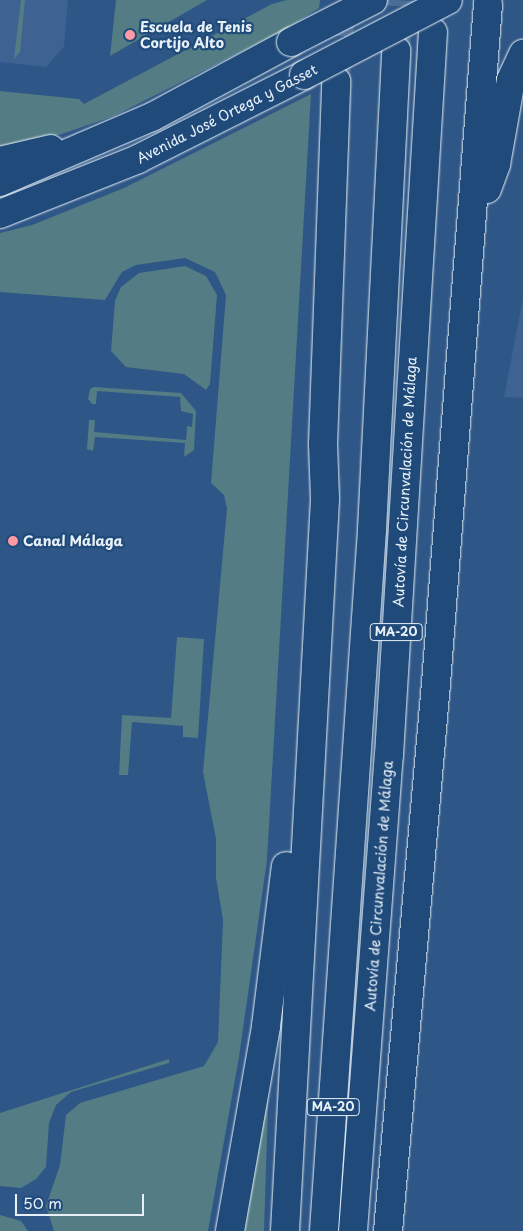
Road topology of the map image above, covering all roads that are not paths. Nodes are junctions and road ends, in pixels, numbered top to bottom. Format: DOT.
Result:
graph roads {
  1 [pos="373,0"];
  2 [pos="448,0"];
  3 [pos="488,4"];
  4 [pos="433,32"];
  5 [pos="396,51"];
  6 [pos="523,54"];
  7 [pos="336,81"];
  8 [pos="102,138"];
  9 [pos="0,161"];
  10 [pos="0,182"];
  11 [pos="0,214"];
  12 [pos="474,226"];
  13 [pos="323,444"];
  14 [pos="230,1231"];
  15 [pos="285,1231"];
  16 [pos="324,1231"];
  17 [pos="353,1231"];
  18 [pos="388,1231"];
  1 -- 8 [label="main road, bridge"];
  2 -- 11 [label="main road, Avenida José Ortega y Gasset, bridge"];
  3 -- 12 [label="main road"];
  4 -- 17 [label="main road, Autovía de Circunvalación de Málaga / MA-20"];
  5 -- 16 [label="main road, MA-20"];
  6 -- 12 [label="main road"];
  7 -- 13 [label="main road"];
  8 -- 9 [label="main road"];
  8 -- 10 [label="main road"];
  12 -- 18 [label="main road"];
  13 -- 14 [label="main road"];
  13 -- 15 [label="main road"];
}
